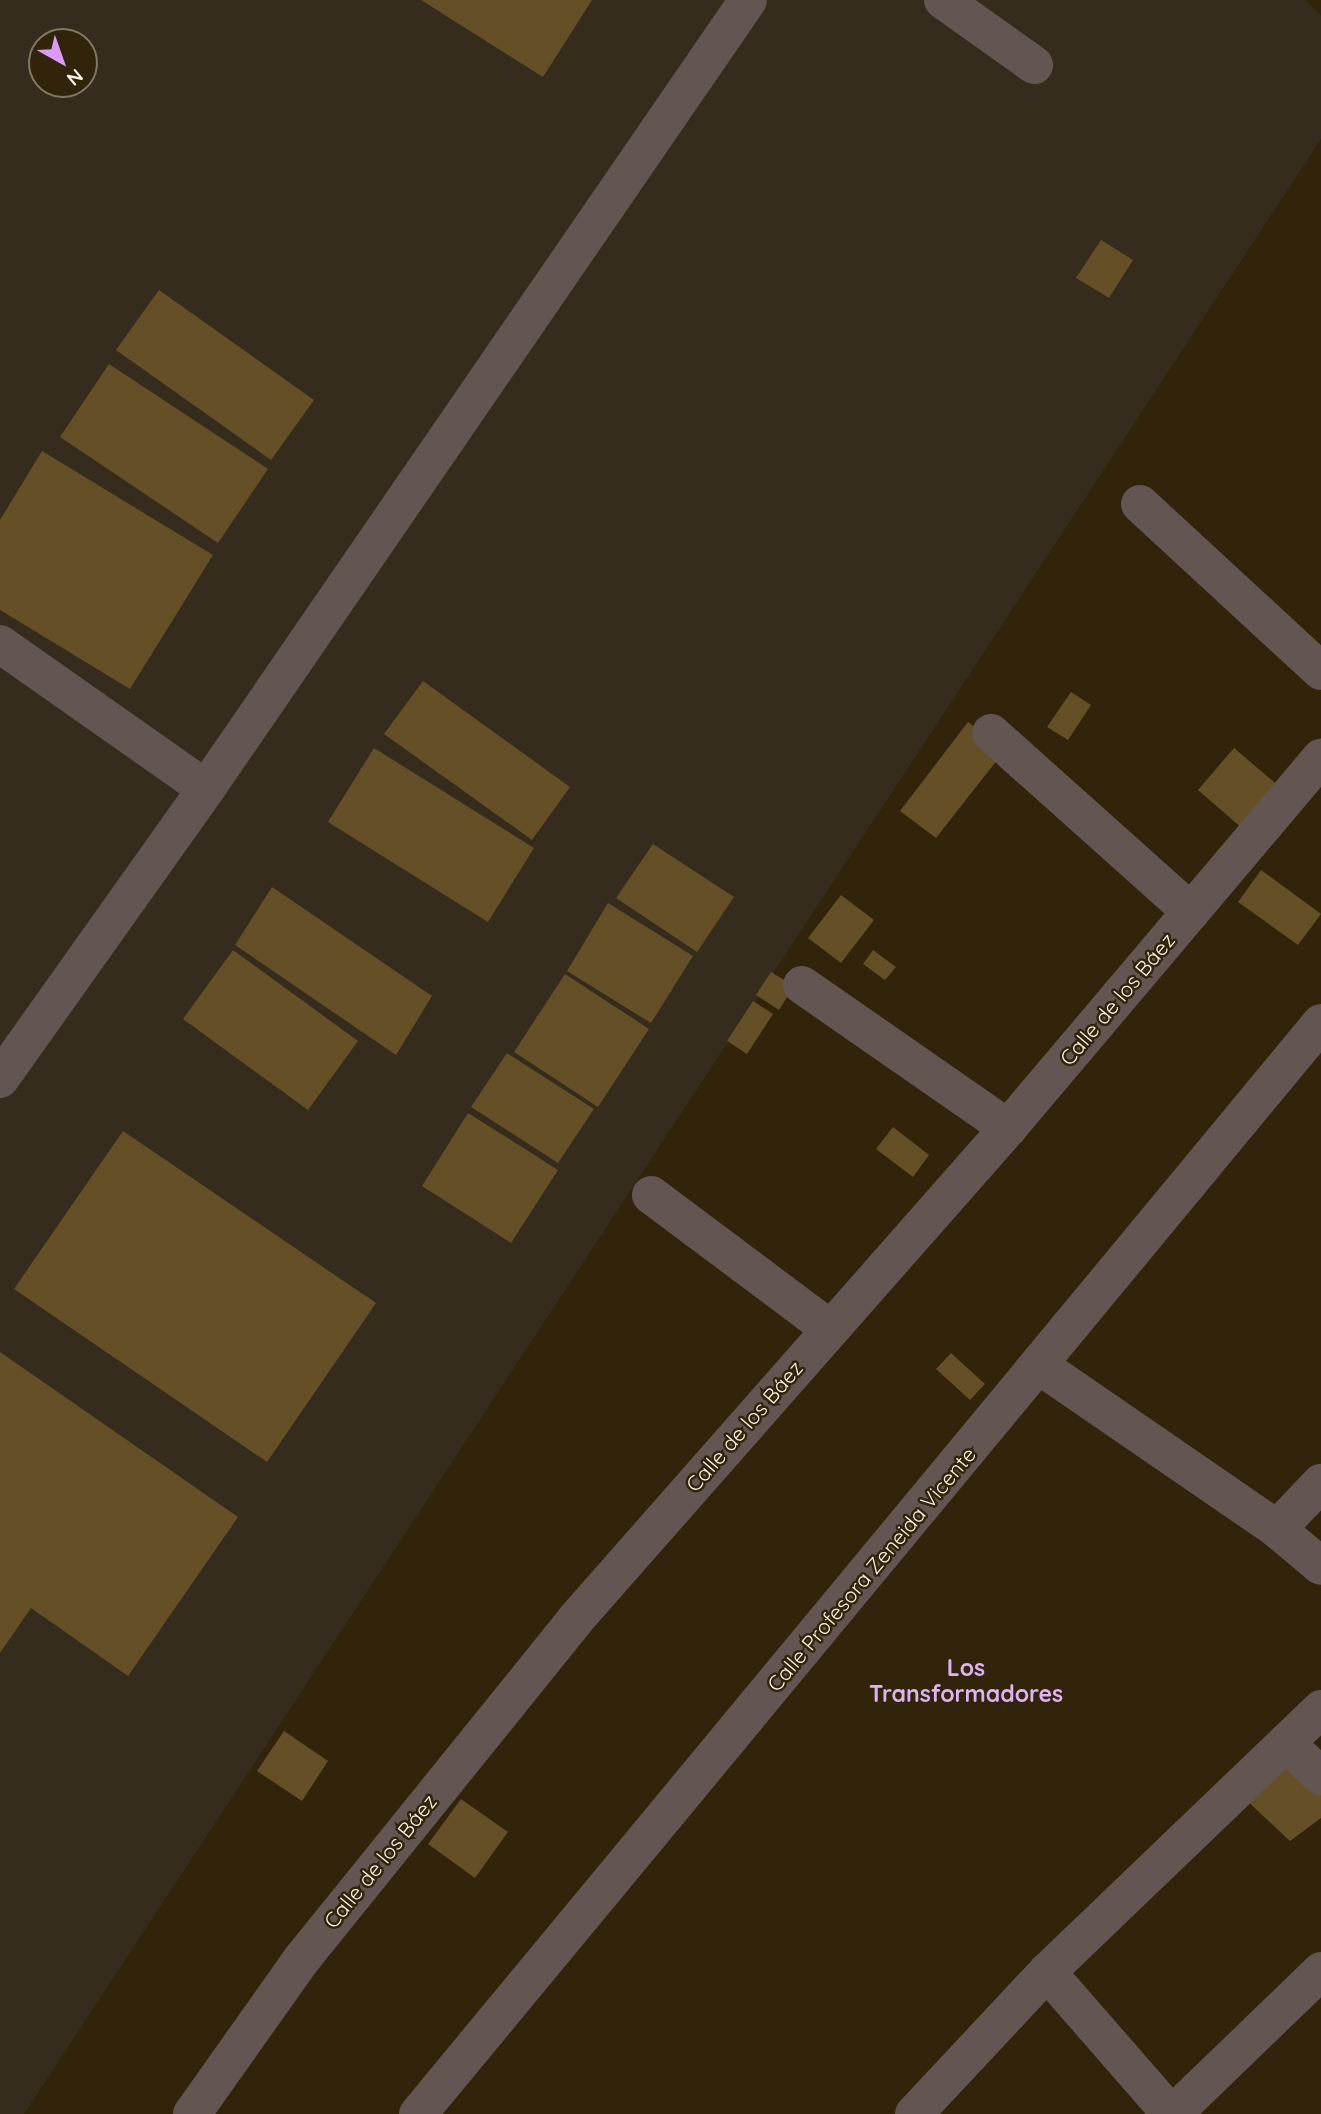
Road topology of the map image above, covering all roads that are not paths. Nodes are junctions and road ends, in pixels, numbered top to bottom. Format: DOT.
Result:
graph roads {
  1 [pos="748,0"];
  2 [pos="943,0"];
  3 [pos="1034,65"];
  4 [pos="1140,504"];
  5 [pos="0,644"];
  6 [pos="1321,671"];
  7 [pos="991,733"];
  8 [pos="1321,758"];
  9 [pos="206,789"];
  10 [pos="1191,912"];
  11 [pos="802,985"];
  12 [pos="1321,1023"];
  13 [pos="0,1079"];
  14 [pos="1008,1128"];
  15 [pos="651,1195"];
  16 [pos="830,1329"];
  17 [pos="1040,1366"];
  18 [pos="1321,1483"];
  19 [pos="1277,1529"];
  20 [pos="1321,1566"];
  21 [pos="1321,1709"];
  22 [pos="1287,1744"];
  23 [pos="1321,1776"];
  24 [pos="1321,1971"];
  25 [pos="1047,1972"];
  26 [pos="917,2113"];
  27 [pos="192,2114"];
  28 [pos="418,2114"];
  29 [pos="1172,2114"];
  1 -- 9 [label="street"];
  2 -- 3 [label="street"];
  4 -- 6 [label="street"];
  5 -- 9 [label="street"];
  7 -- 10 [label="street"];
  8 -- 10 [label="street, Calle de los Báez"];
  9 -- 13 [label="street"];
  10 -- 14 [label="street, Calle de los Báez"];
  11 -- 14 [label="street"];
  12 -- 17 [label="street, Calle Profesora Zeneida Vicente"];
  14 -- 16 [label="street, Calle de los Báez"];
  15 -- 16 [label="street"];
  16 -- 27 [label="street, Calle de los Báez"];
  17 -- 19 [label="street"];
  17 -- 28 [label="street, Calle Profesora Zeneida Vicente"];
  18 -- 19 [label="street"];
  19 -- 20 [label="street"];
  21 -- 22 [label="street"];
  22 -- 23 [label="street"];
  22 -- 25 [label="street"];
  24 -- 29 [label="street"];
  25 -- 26 [label="street"];
  25 -- 29 [label="street"];
}
